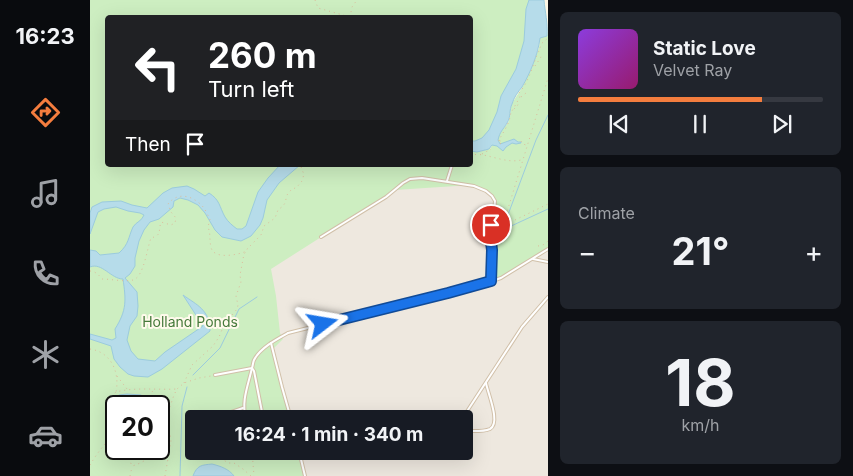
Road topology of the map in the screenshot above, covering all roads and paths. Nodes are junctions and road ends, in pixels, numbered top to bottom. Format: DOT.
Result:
graph roads {
  1 [pos="315,0"];
  2 [pos="357,0"];
  3 [pos="343,15"];
  4 [pos="350,15"];
  5 [pos="548,38"];
  6 [pos="548,78"];
  7 [pos="526,93"];
  8 [pos="520,97"];
  9 [pos="499,140"];
  10 [pos="522,142"];
  11 [pos="527,145"];
  12 [pos="491,149"];
  13 [pos="473,154"];
  14 [pos="482,154"];
  15 [pos="522,162"];
  16 [pos="302,167"];
  17 [pos="451,167"];
  18 [pos="447,181"];
  19 [pos="548,204"];
  20 [pos="504,220"];
  21 [pos="503,225"];
  22 [pos="322,237"];
  23 [pos="548,241"];
  24 [pos="538,246"];
  25 [pos="548,250"];
  26 [pos="247,252"];
  27 [pos="532,259"];
  28 [pos="548,262"];
  29 [pos="90,271"];
  30 [pos="491,281"];
  31 [pos="548,297"];
  32 [pos="271,343"];
  33 [pos="90,349"];
  34 [pos="252,368"];
  35 [pos="215,375"];
  36 [pos="117,376"];
  37 [pos="184,383"];
  38 [pos="486,383"];
  39 [pos="177,389"];
  40 [pos="129,390"];
  41 [pos="152,390"];
  42 [pos="116,392"];
  43 [pos="113,395"];
  44 [pos="156,395"];
  45 [pos="170,403"];
  46 [pos="243,408"];
  47 [pos="238,410"];
  48 [pos="262,410"];
  49 [pos="288,410"];
  50 [pos="467,410"];
  51 [pos="473,431"];
  52 [pos="105,443"];
  53 [pos="130,460"];
  54 [pos="147,460"];
  55 [pos="168,460"];
  56 [pos="224,460"];
  57 [pos="252,460"];
  58 [pos="301,460"];
  59 [pos="90,465"];
  60 [pos="132,466"];
  61 [pos="130,476"];
  62 [pos="165,476"];
  63 [pos="252,476"];
  64 [pos="305,476"];
  1 -- 3 [label="path"];
  2 -- 4 [label="path"];
  5 -- 8 [label="path"];
  6 -- 11 [label="path"];
  7 -- 8 [label="path"];
  8 -- 9 [label="path"];
  10 -- 11 [label="path"];
  11 -- 15 [label="path"];
  12 -- 14 [label="path"];
  13 -- 14 [label="path"];
  14 -- 15 [label="path"];
  15 -- 20 [label="path"];
  16 -- 26 [label="path"];
  17 -- 18 [label="lane"];
  18 -- 22 [label="lane"];
  18 -- 30 [label="lane"];
  19 -- 20 [label="path"];
  20 -- 21 [label="path"];
  23 -- 24 [label="path"];
  25 -- 27 [label="lane"];
  26 -- 29 [label="path"];
  26 -- 37 [label="path"];
  27 -- 28 [label="lane"];
  27 -- 30 [label="lane"];
  30 -- 32 [label="lane"];
  31 -- 38 [label="lane"];
  32 -- 34 [label="lane"];
  32 -- 49 [label="lane"];
  33 -- 36 [label="path"];
  34 -- 35 [label="lane"];
  34 -- 46 [label="lane"];
  34 -- 48 [label="lane"];
  35 -- 37 [label="path"];
  36 -- 40 [label="path"];
  36 -- 42 [label="path"];
  37 -- 39 [label="path"];
  38 -- 50 [label="lane"];
  38 -- 51 [label="lane"];
  39 -- 41 [label="path"];
  39 -- 45 [label="path"];
  40 -- 41 [label="path"];
  40 -- 42 [label="path"];
  41 -- 44 [label="path"];
  42 -- 43 [label="path"];
  46 -- 47 [label="lane"];
  52 -- 59 [label="path"];
  53 -- 60 [label="path"];
  54 -- 60 [label="path"];
  55 -- 62 [label="path"];
  56 -- 63 [label="path"];
  57 -- 63 [label="path"];
  58 -- 64 [label="lane"];
  60 -- 61 [label="path"];
}
